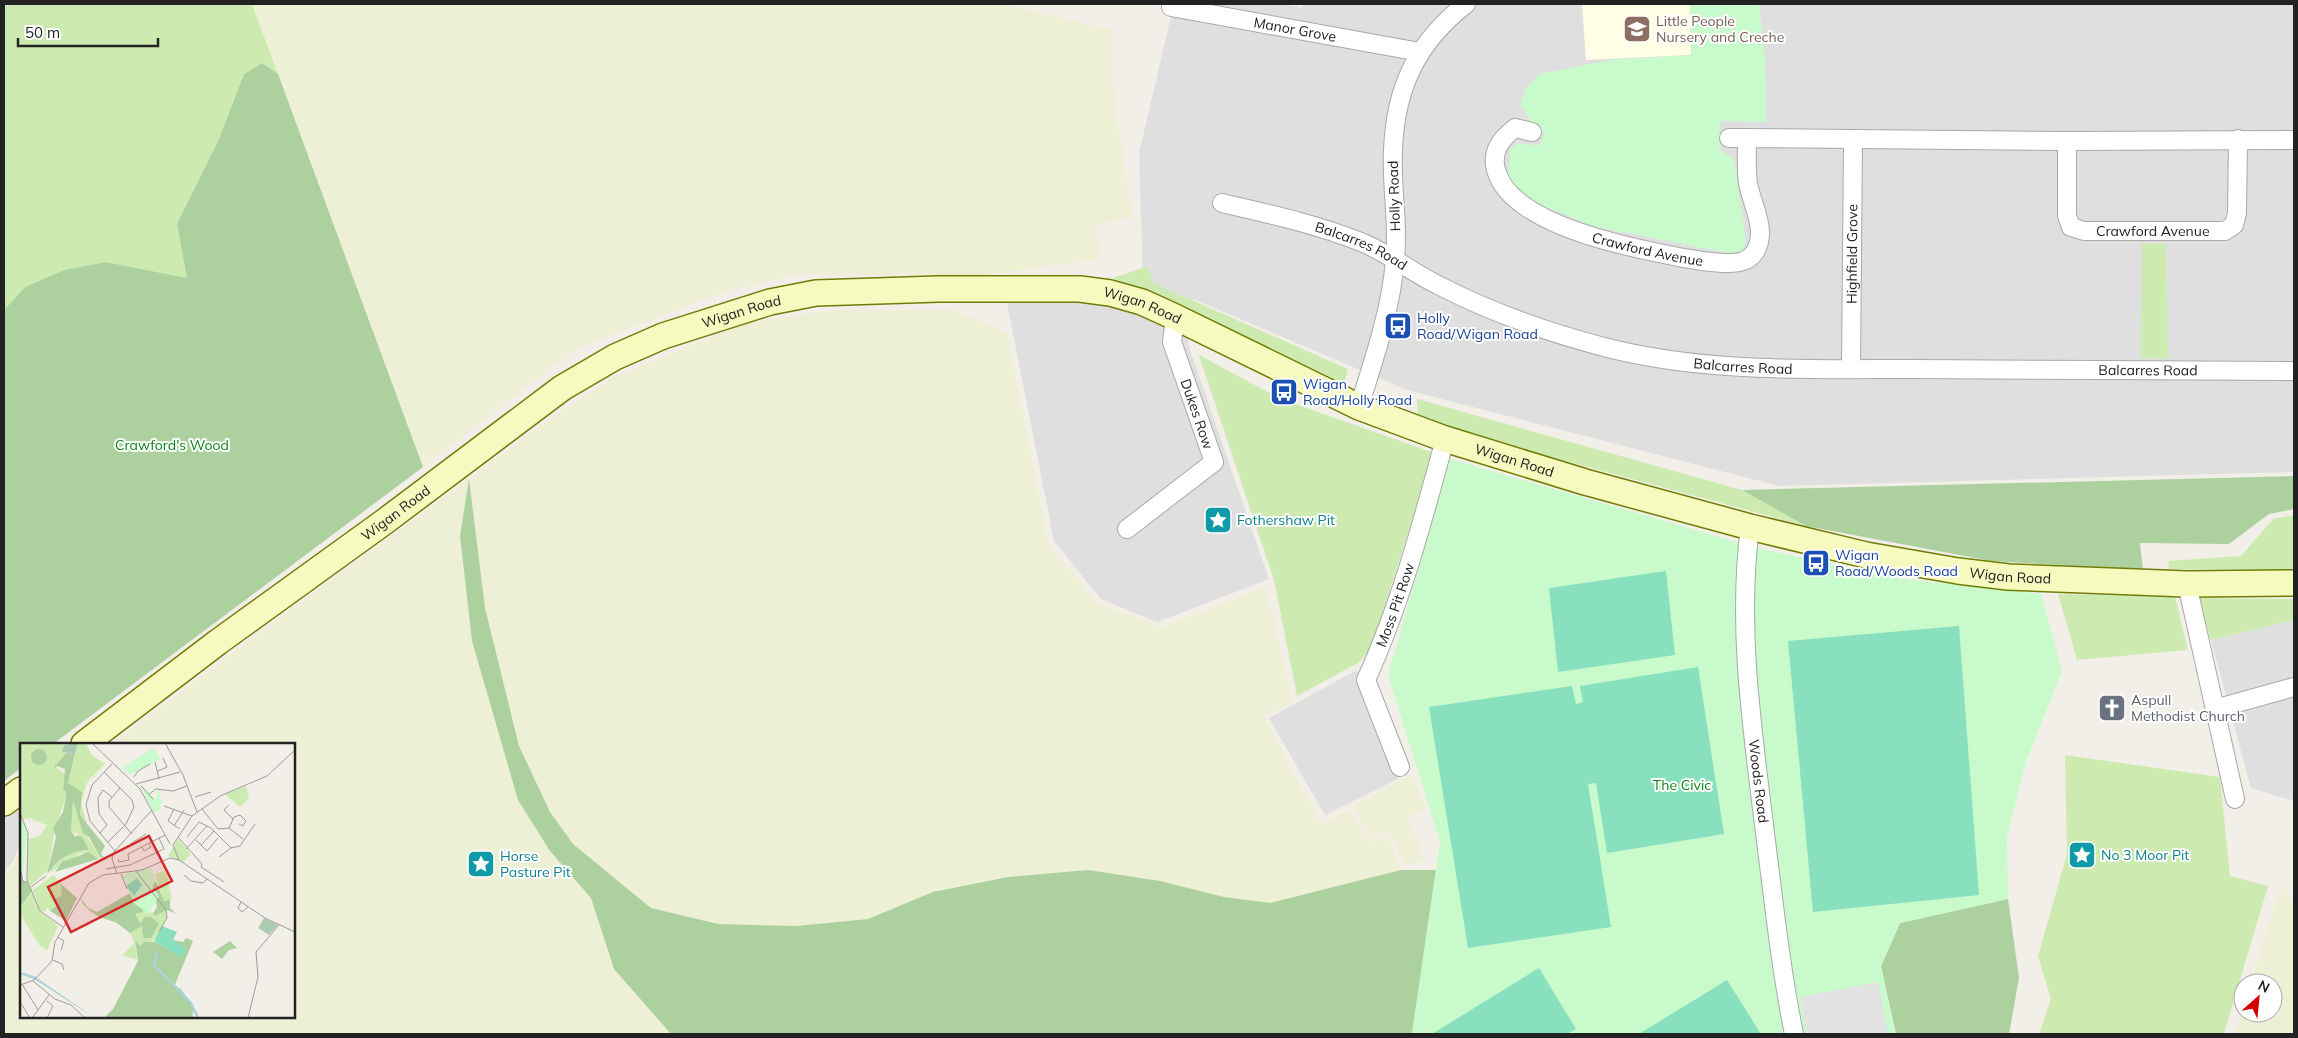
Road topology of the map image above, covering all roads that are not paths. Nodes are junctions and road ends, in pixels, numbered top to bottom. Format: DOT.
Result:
graph roads {
  1 [pos="1466,4"];
  2 [pos="1171,7"];
  3 [pos="1420,52"];
  4 [pos="1532,132"];
  5 [pos="1729,138"];
  6 [pos="1748,138"];
  7 [pos="1853,140"];
  8 [pos="2238,140"];
  9 [pos="2294,140"];
  10 [pos="2067,141"];
  11 [pos="1222,203"];
  12 [pos="1396,258"];
  13 [pos="1175,317"];
  14 [pos="1851,369"];
  15 [pos="2294,371"];
  16 [pos="1359,407"];
  17 [pos="1445,439"];
  18 [pos="1750,527"];
  19 [pos="1126,529"];
  20 [pos="2294,583"];
  21 [pos="2187,584"];
  22 [pos="2294,688"];
  23 [pos="2214,709"];
  24 [pos="85,743"];
  25 [pos="1400,767"];
  26 [pos="20,791"];
  27 [pos="2235,799"];
  28 [pos="4,803"];
  29 [pos="1794,1034"];
  1 -- 3 [label="street, Holly Road"];
  2 -- 3 [label="street, Manor Grove"];
  3 -- 12 [label="street, Holly Road"];
  4 -- 6 [label="street, Crawford Avenue"];
  5 -- 6 [label="street"];
  6 -- 7 [label="street"];
  7 -- 10 [label="street"];
  7 -- 14 [label="street, Highfield Grove"];
  8 -- 9 [label="street"];
  8 -- 10 [label="street"];
  8 -- 10 [label="street, Crawford Avenue"];
  11 -- 12 [label="street, Balcarres Road"];
  12 -- 14 [label="street, Balcarres Road"];
  12 -- 16 [label="street, Holly Road"];
  13 -- 16 [label="main road, Wigan Road"];
  13 -- 19 [label="street, Dukes Row"];
  13 -- 24 [label="main road, Wigan Road"];
  14 -- 15 [label="street, Balcarres Road"];
  16 -- 17 [label="main road, Wigan Road"];
  17 -- 18 [label="main road, Wigan Road"];
  17 -- 25 [label="street, Moss Pit Row"];
  18 -- 21 [label="main road, Wigan Road"];
  18 -- 29 [label="street, Woods Road"];
  20 -- 21 [label="main road, Wigan Road"];
  21 -- 23 [label="street"];
  22 -- 23 [label="street"];
  23 -- 27 [label="street"];
  26 -- 28 [label="main road"];
}
